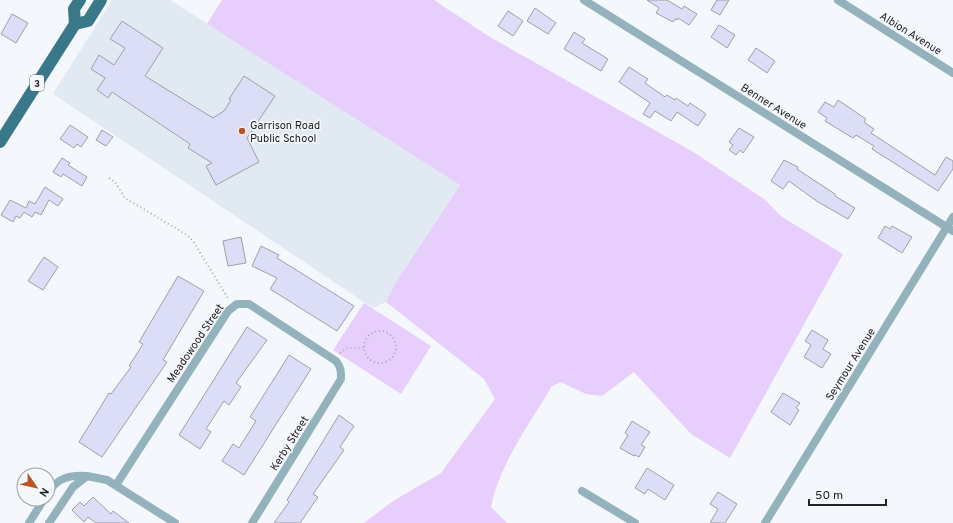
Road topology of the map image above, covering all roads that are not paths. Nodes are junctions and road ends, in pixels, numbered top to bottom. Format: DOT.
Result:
graph roads {
  1 [pos="80,0"];
  2 [pos="101,0"];
  3 [pos="584,0"];
  4 [pos="838,0"];
  5 [pos="75,24"];
  6 [pos="953,73"];
  7 [pos="0,142"];
  8 [pos="953,217"];
  9 [pos="950,229"];
  10 [pos="341,373"];
  11 [pos="87,476"];
  12 [pos="56,483"];
  13 [pos="116,485"];
  14 [pos="582,491"];
  15 [pos="39,507"];
  16 [pos="29,523"];
  17 [pos="49,523"];
  18 [pos="175,523"];
  19 [pos="252,523"];
  20 [pos="634,523"];
  21 [pos="765,523"];
  1 -- 5 [label="main road, 3"];
  2 -- 5 [label="main road, 3"];
  3 -- 9 [label="street, Benner Avenue"];
  4 -- 6 [label="street, Albion Avenue"];
  5 -- 7 [label="main road, 3"];
  8 -- 9 [label="street, Seymour Avenue"];
  9 -- 21 [label="street, Seymour Avenue"];
  10 -- 13 [label="street, Meadowood Street"];
  10 -- 19 [label="street, Kerby Street"];
  11 -- 12 [label="street"];
  11 -- 13 [label="street"];
  11 -- 17 [label="street"];
  13 -- 18 [label="street"];
  14 -- 20 [label="street"];
  15 -- 16 [label="street"];
}
